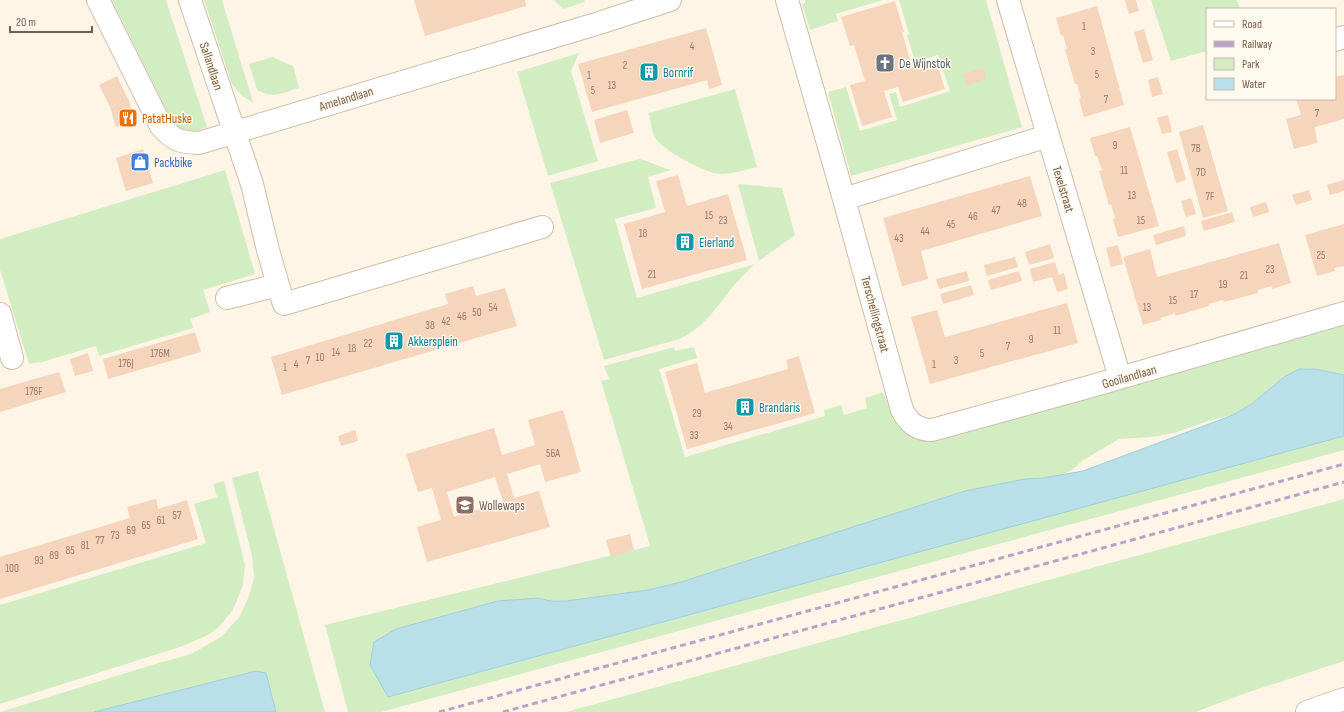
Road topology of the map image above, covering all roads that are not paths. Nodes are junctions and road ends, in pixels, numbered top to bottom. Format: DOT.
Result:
graph roads {
  1 [pos="98,0"];
  2 [pos="190,0"];
  3 [pos="670,0"];
  4 [pos="787,0"];
  5 [pos="1008,0"];
  6 [pos="234,132"];
  7 [pos="1048,136"];
  8 [pos="844,199"];
  9 [pos="542,227"];
  10 [pos="278,285"];
  11 [pos="227,298"];
  12 [pos="1344,313"];
  13 [pos="0,314"];
  14 [pos="12,358"];
  15 [pos="1120,378"];
  16 [pos="914,425"];
  17 [pos="1344,700"];
  18 [pos="1307,712"];
  1 -- 6 [label="street, Amelandlaan"];
  2 -- 6 [label="street, Sallandlaan"];
  3 -- 6 [label="street, Amelandlaan"];
  4 -- 8 [label="street, Terschellingstraat"];
  5 -- 7 [label="street, Texelstraat"];
  6 -- 10 [label="street"];
  7 -- 8 [label="street"];
  7 -- 15 [label="street, Texelstraat"];
  8 -- 16 [label="street, Terschellingstraat"];
  9 -- 10 [label="street"];
  10 -- 11 [label="street"];
  12 -- 15 [label="street, Gooilandlaan"];
  13 -- 14 [label="street"];
  15 -- 16 [label="street, Gooilandlaan"];
  17 -- 18 [label="street"];
}
